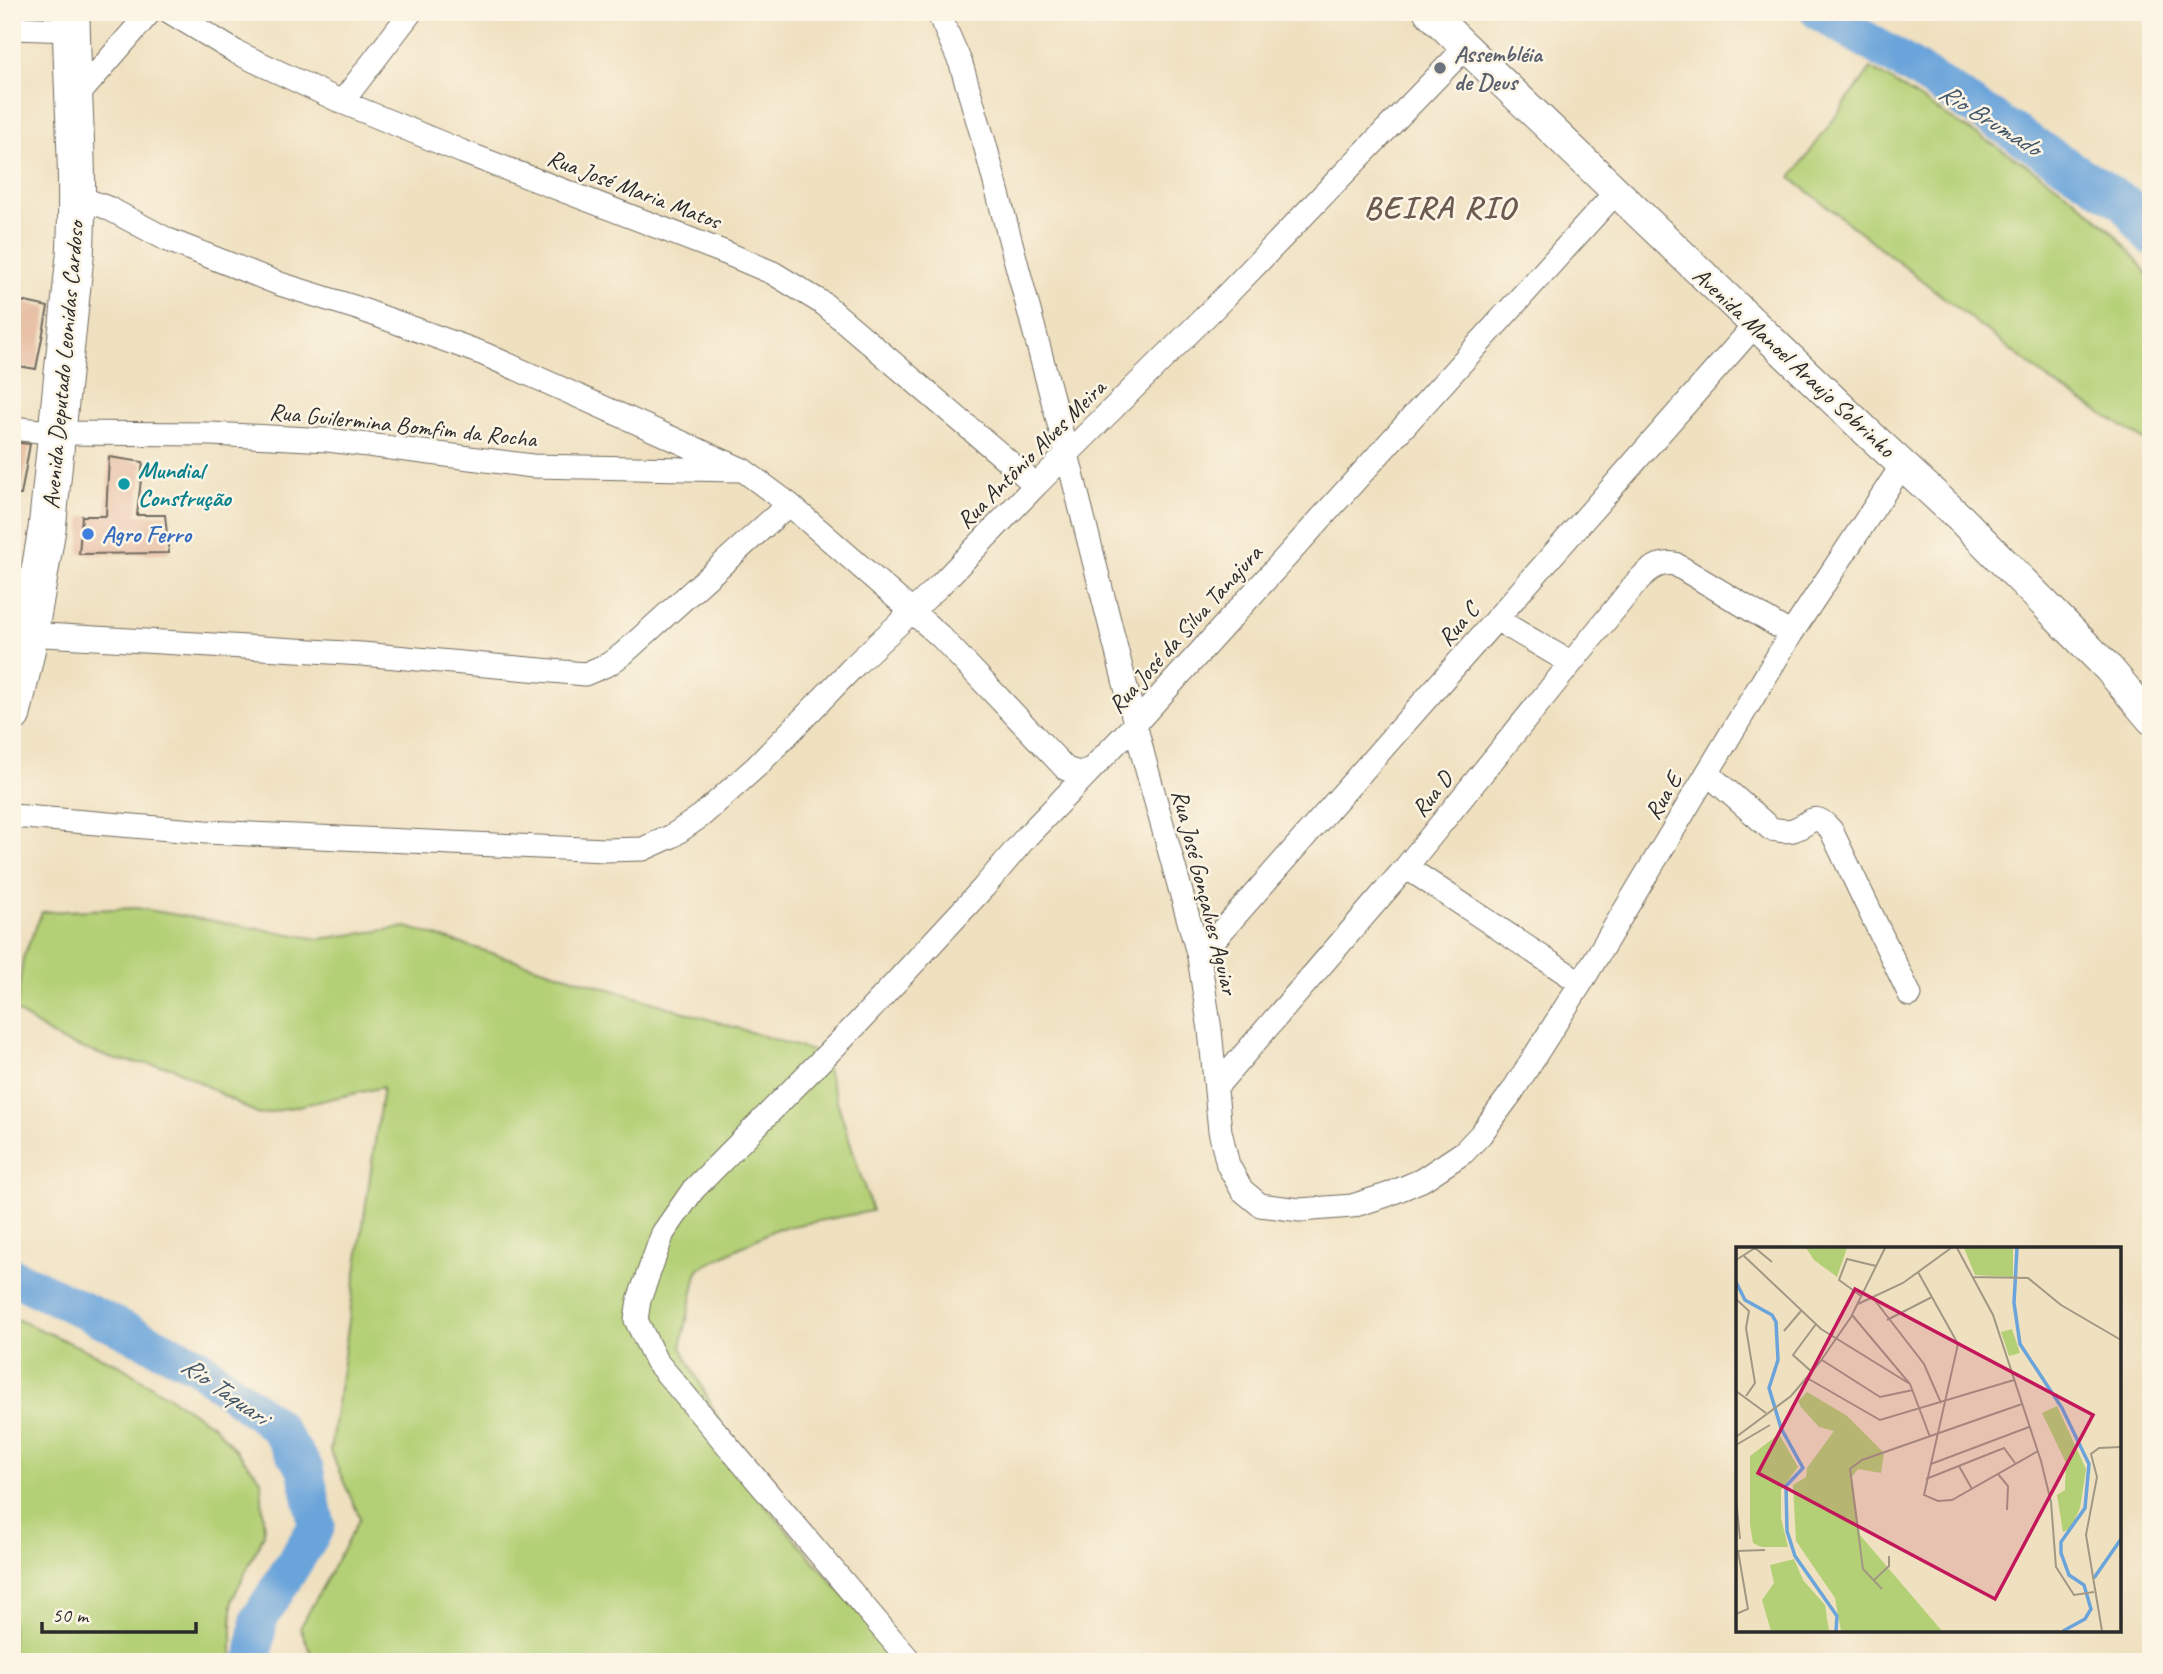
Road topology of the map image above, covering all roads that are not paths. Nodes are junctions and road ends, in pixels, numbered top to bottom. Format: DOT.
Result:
graph roads {
  1 [pos="150,12"];
  2 [pos="170,12"];
  3 [pos="411,12"];
  4 [pos="938,12"];
  5 [pos="1429,12"];
  6 [pos="71,21"];
  7 [pos="12,28"];
  8 [pos="1465,48"];
  9 [pos="74,100"];
  10 [pos="342,102"];
  11 [pos="1616,192"];
  12 [pos="78,197"];
  13 [pos="1755,325"];
  14 [pos="12,428"];
  15 [pos="58,433"];
  16 [pos="1067,454"];
  17 [pos="1903,464"];
  18 [pos="743,470"];
  19 [pos="1036,485"];
  20 [pos="789,504"];
  21 [pos="913,611"];
  22 [pos="1496,620"];
  23 [pos="29,634"];
  24 [pos="1791,634"];
  25 [pos="1571,663"];
  26 [pos="12,714"];
  27 [pos="2151,719"];
  28 [pos="1135,724"];
  29 [pos="1088,770"];
  30 [pos="1707,773"];
  31 [pos="12,816"];
  32 [pos="1406,867"];
  33 [pos="1199,957"];
  34 [pos="1581,983"];
  35 [pos="1910,995"];
  36 [pos="1216,1087"];
  37 [pos="1464,1152"];
  38 [pos="911,1662"];
  1 -- 9 [label="street"];
  2 -- 10 [label="street, Rua José Maria Matos"];
  3 -- 10 [label="street"];
  4 -- 16 [label="street, Rua José Gonçalves Aguiar"];
  5 -- 8 [label="street, Avenida Manoel Araujo Sobrinho"];
  6 -- 7 [label="street"];
  6 -- 9 [label="main road, Avenida Deputado Leonidas Cardoso"];
  8 -- 11 [label="street, Avenida Manoel Araujo Sobrinho"];
  8 -- 16 [label="street, Rua Antônio Alves Meira"];
  9 -- 12 [label="main road, Avenida Deputado Leonidas Cardoso"];
  10 -- 19 [label="street, Rua José Maria Matos"];
  11 -- 13 [label="street, Avenida Manoel Araujo Sobrinho"];
  11 -- 28 [label="street, Rua José da Silva Tanajura"];
  12 -- 15 [label="main road, Avenida Deputado Leonidas Cardoso"];
  12 -- 18 [label="street"];
  13 -- 17 [label="street, Avenida Manoel Araujo Sobrinho"];
  13 -- 22 [label="street, Rua C"];
  14 -- 15 [label="street, Rua Guilermina Bomfim da Rocha"];
  15 -- 18 [label="street, Rua Guilermina Bomfim da Rocha"];
  15 -- 23 [label="main road, Avenida Deputado Leonidas Cardoso"];
  16 -- 19 [label="street, Rua Antônio Alves Meira"];
  16 -- 28 [label="street, Rua José Gonçalves Aguiar"];
  17 -- 24 [label="street, Rua E"];
  17 -- 27 [label="street, Avenida Manoel Araujo Sobrinho"];
  18 -- 20 [label="street"];
  19 -- 21 [label="street, Rua Antônio Alves Meira"];
  20 -- 21 [label="street"];
  20 -- 23 [label="street"];
  21 -- 29 [label="street"];
  21 -- 31 [label="street, Rua Antônio Alves Meira"];
  22 -- 25 [label="street"];
  22 -- 33 [label="street, Rua C"];
  23 -- 26 [label="main road, Avenida Deputado Leonidas Cardoso"];
  24 -- 25 [label="street, Rua D"];
  24 -- 30 [label="street, Rua E"];
  25 -- 32 [label="street, Rua D"];
  28 -- 29 [label="street, Rua José da Silva Tanajura"];
  28 -- 33 [label="street, Rua José Gonçalves Aguiar"];
  29 -- 38 [label="street, Rua José da Silva Tanajura"];
  30 -- 34 [label="street, Rua E"];
  30 -- 35 [label="street"];
  32 -- 34 [label="street"];
  32 -- 36 [label="street, Rua D"];
  33 -- 36 [label="street, Rua José Gonçalves Aguiar"];
  34 -- 37 [label="street, Rua E"];
  36 -- 37 [label="street, Rua José Gonçalves Aguiar"];
}
